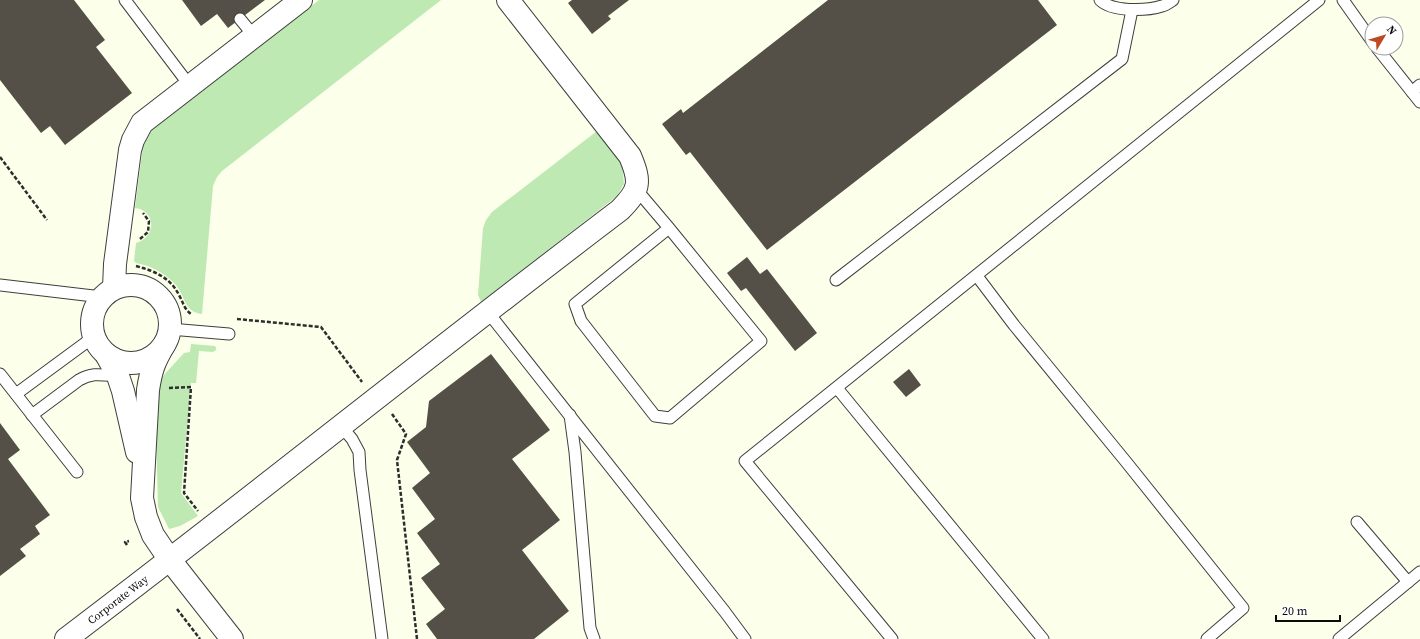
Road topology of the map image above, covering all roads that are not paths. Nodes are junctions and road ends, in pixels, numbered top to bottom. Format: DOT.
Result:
graph roads {
  1 [pos="125,0"];
  2 [pos="301,0"];
  3 [pos="508,0"];
  4 [pos="1100,0"];
  5 [pos="1173,0"];
  6 [pos="1320,0"];
  7 [pos="1343,0"];
  8 [pos="1132,10"];
  9 [pos="240,19"];
  10 [pos="1364,30"];
  11 [pos="254,36"];
  12 [pos="1385,56"];
  13 [pos="190,86"];
  14 [pos="1416,89"];
  15 [pos="1420,102"];
  16 [pos="636,190"];
  17 [pos="669,228"];
  18 [pos="977,276"];
  19 [pos="836,280"];
  20 [pos="0,285"];
  21 [pos="108,292"];
  22 [pos="487,311"];
  23 [pos="229,334"];
  24 [pos="93,336"];
  25 [pos="167,337"];
  26 [pos="107,356"];
  27 [pos="0,374"];
  28 [pos="118,376"];
  29 [pos="837,388"];
  30 [pos="16,394"];
  31 [pos="570,414"];
  32 [pos="32,415"];
  33 [pos="342,426"];
  34 [pos="77,472"];
  35 [pos="143,476"];
  36 [pos="1357,522"];
  37 [pos="170,560"];
  38 [pos="1420,572"];
  39 [pos="1408,582"];
  40 [pos="66,639"];
  41 [pos="232,639"];
  42 [pos="382,639"];
  43 [pos="594,639"];
  44 [pos="745,639"];
  45 [pos="892,639"];
  46 [pos="1043,639"];
  47 [pos="1207,639"];
  48 [pos="1339,639"];
  1 -- 13 [label="lane"];
  2 -- 11 [label="street"];
  3 -- 16 [label="street"];
  4 -- 8 [label="lane"];
  5 -- 8 [label="lane"];
  6 -- 18 [label="lane"];
  7 -- 10 [label="lane"];
  8 -- 19 [label="lane"];
  9 -- 11 [label="lane"];
  11 -- 13 [label="street"];
  12 -- 14 [label="lane"];
  13 -- 21 [label="street"];
  14 -- 15 [label="lane"];
  16 -- 17 [label="lane"];
  16 -- 22 [label="street, Corporate Way"];
  17 -- 17 [label="lane"];
  18 -- 29 [label="lane"];
  18 -- 47 [label="lane"];
  20 -- 21 [label="lane"];
  21 -- 24 [label="street"];
  21 -- 25 [label="street"];
  22 -- 31 [label="lane"];
  22 -- 33 [label="street, Corporate Way"];
  23 -- 25 [label="lane"];
  24 -- 26 [label="street"];
  24 -- 30 [label="lane"];
  25 -- 26 [label="street"];
  25 -- 35 [label="street"];
  26 -- 28 [label="street"];
  27 -- 30 [label="lane"];
  28 -- 32 [label="lane"];
  28 -- 35 [label="street"];
  29 -- 45 [label="lane"];
  29 -- 46 [label="lane"];
  30 -- 32 [label="lane"];
  31 -- 43 [label="lane"];
  31 -- 44 [label="lane"];
  32 -- 34 [label="lane"];
  33 -- 37 [label="street, Corporate Way"];
  33 -- 42 [label="lane"];
  35 -- 37 [label="street"];
  36 -- 39 [label="lane"];
  37 -- 40 [label="street, Corporate Way"];
  37 -- 41 [label="street"];
  38 -- 39 [label="lane"];
  39 -- 48 [label="lane"];
}
